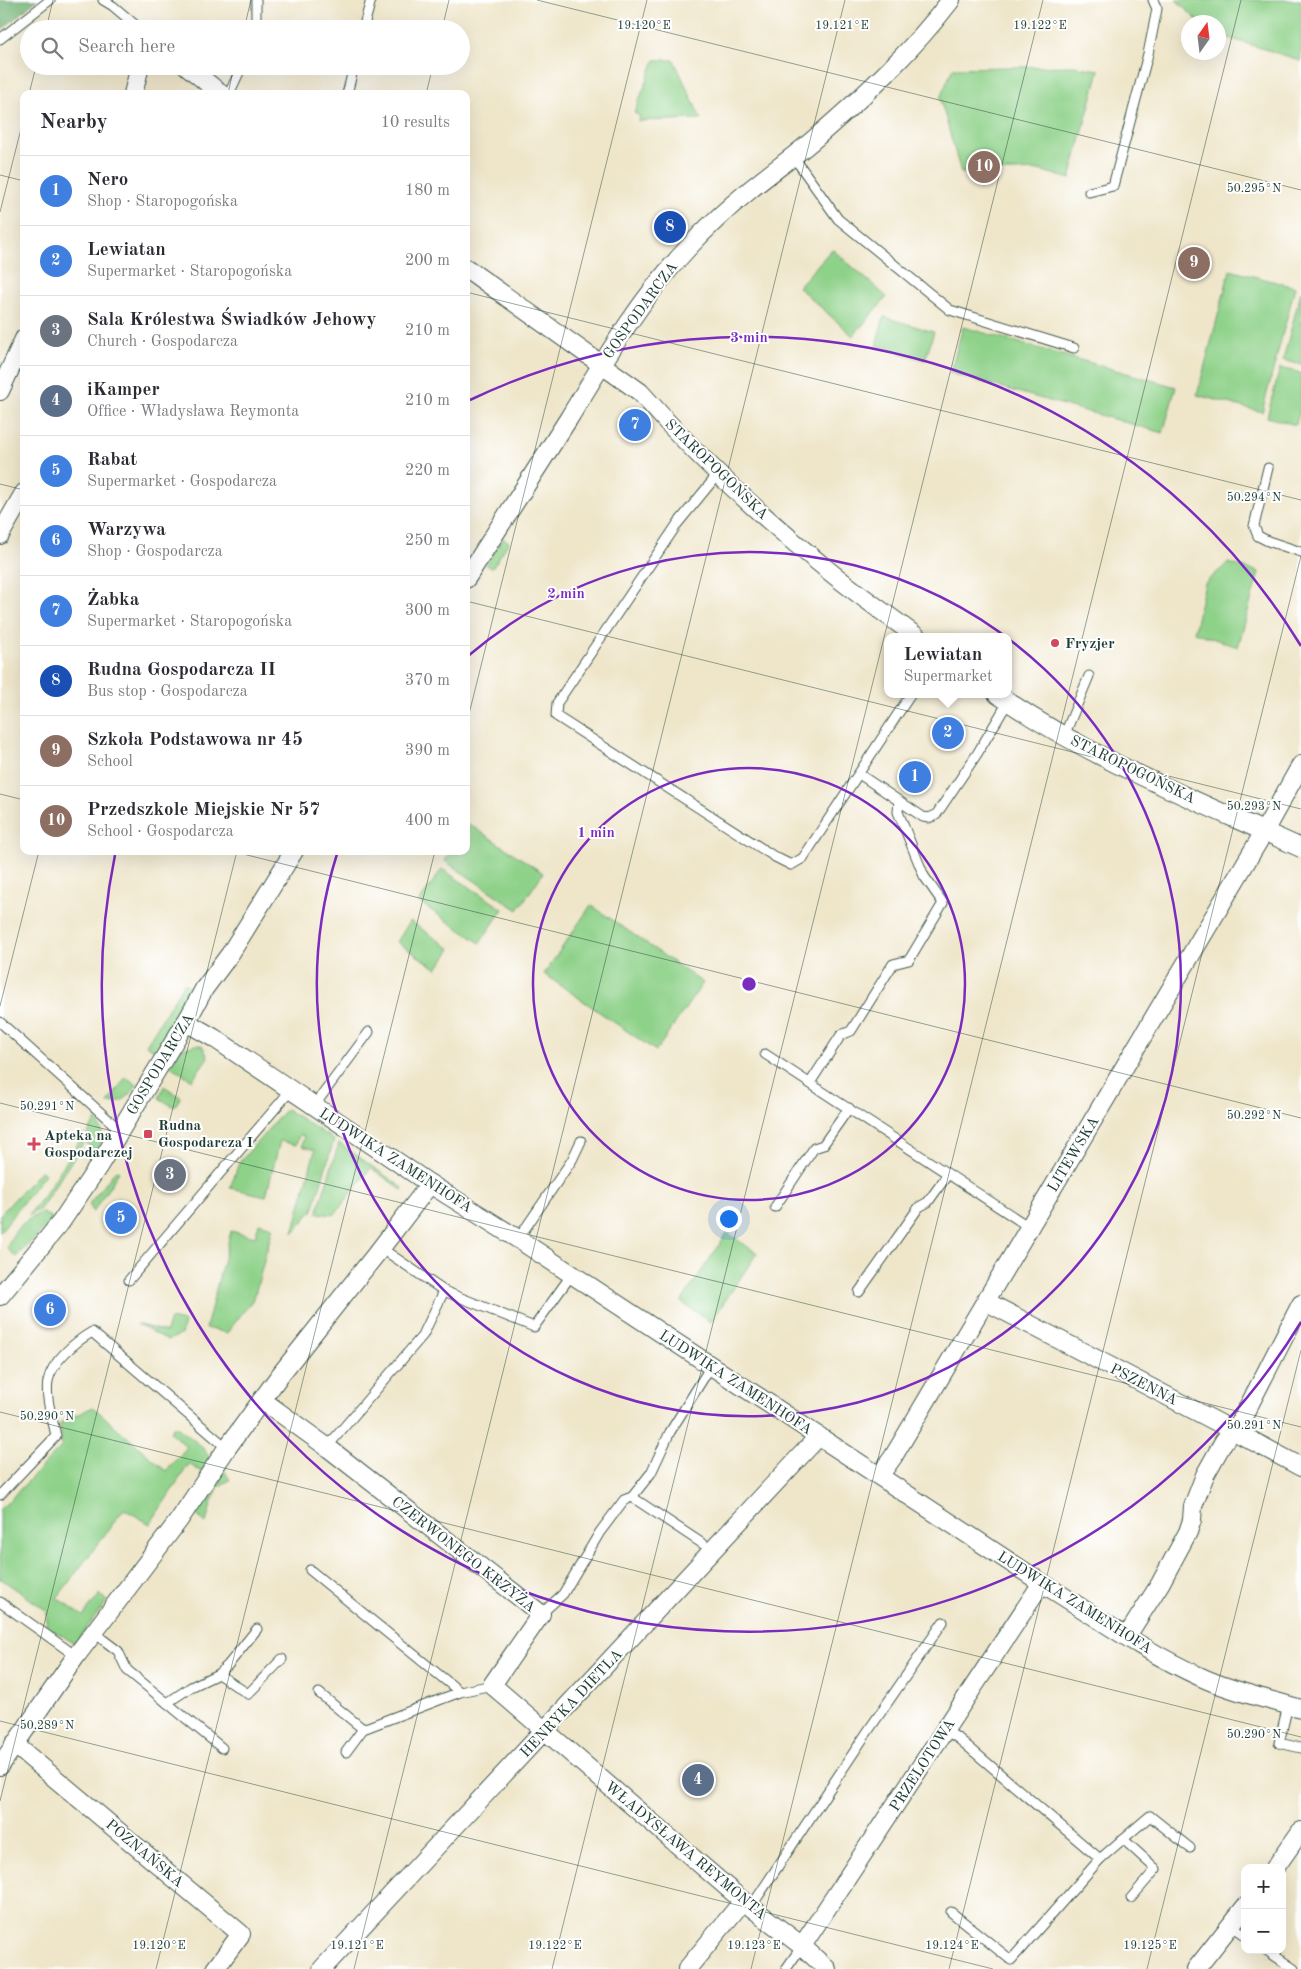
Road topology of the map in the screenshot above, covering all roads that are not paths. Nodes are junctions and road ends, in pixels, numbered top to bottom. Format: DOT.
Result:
graph roads {
  1 [pos="50,0"];
  2 [pos="103,0"];
  3 [pos="256,0"];
  4 [pos="371,0"];
  5 [pos="951,0"];
  6 [pos="1153,0"];
  7 [pos="24,20"];
  8 [pos="129,20"];
  9 [pos="255,20"];
  10 [pos="366,20"];
  11 [pos="20,23"];
  12 [pos="0,38"];
  13 [pos="138,75"];
  14 [pos="198,75"];
  15 [pos="238,75"];
  16 [pos="352,75"];
  17 [pos="134,90"];
  18 [pos="216,90"];
  19 [pos="231,90"];
  20 [pos="349,90"];
  21 [pos="793,156"];
  22 [pos="1089,192"];
  23 [pos="470,271"];
  24 [pos="20,348"];
  25 [pos="1074,348"];
  26 [pos="601,364"];
  27 [pos="0,390"];
  28 [pos="1268,468"];
  29 [pos="719,473"];
  30 [pos="20,499"];
  31 [pos="0,534"];
  32 [pos="1301,552"];
  33 [pos="470,573"];
  34 [pos="913,633"];
  35 [pos="1089,676"];
  36 [pos="908,698"];
  37 [pos="1002,698"];
  38 [pos="1064,736"];
  39 [pos="1301,766"];
  40 [pos="859,774"];
  41 [pos="899,801"];
  42 [pos="1263,831"];
  43 [pos="1301,848"];
  44 [pos="292,855"];
  45 [pos="0,1022"];
  46 [pos="186,1022"];
  47 [pos="369,1032"];
  48 [pos="766,1054"];
  49 [pos="810,1083"];
  50 [pos="291,1090"];
  51 [pos="314,1106"];
  52 [pos="849,1108"];
  53 [pos="120,1130"];
  54 [pos="581,1141"];
  55 [pos="948,1174"];
  56 [pos="430,1184"];
  57 [pos="775,1207"];
  58 [pos="1029,1227"];
  59 [pos="518,1239"];
  60 [pos="382,1248"];
  61 [pos="572,1274"];
  62 [pos="129,1280"];
  63 [pos="444,1291"];
  64 [pos="859,1292"];
  65 [pos="0,1296"];
  66 [pos="986,1302"];
  67 [pos="1301,1304"];
  68 [pos="711,1366"];
  69 [pos="262,1400"];
  70 [pos="1234,1431"];
  71 [pos="819,1436"];
  72 [pos="327,1447"];
  73 [pos="227,1448"];
  74 [pos="1301,1468"];
  75 [pos="880,1475"];
  76 [pos="0,1495"];
  77 [pos="632,1497"];
  78 [pos="712,1550"];
  79 [pos="310,1570"];
  80 [pos="1042,1583"];
  81 [pos="0,1602"];
  82 [pos="541,1614"];
  83 [pos="942,1622"];
  84 [pos="257,1629"];
  85 [pos="93,1632"];
  86 [pos="1127,1636"];
  87 [pos="76,1656"];
  88 [pos="282,1659"];
  89 [pos="218,1674"];
  90 [pos="492,1685"];
  91 [pos="460,1692"];
  92 [pos="319,1693"];
  93 [pos="167,1703"];
  94 [pos="1294,1707"];
  95 [pos="363,1729"];
  96 [pos="545,1730"];
  97 [pos="945,1730"];
  98 [pos="14,1744"];
  99 [pos="222,1748"];
  100 [pos="1301,1748"];
  101 [pos="346,1752"];
  102 [pos="0,1766"];
  103 [pos="1301,1831"];
  104 [pos="1123,1839"];
  105 [pos="1190,1848"];
  106 [pos="1100,1859"];
  107 [pos="1278,1864"];
  108 [pos="1131,1898"];
  109 [pos="747,1904"];
  110 [pos="1244,1909"];
  111 [pos="951,1912"];
  112 [pos="1238,1930"];
  113 [pos="802,1946"];
  114 [pos="1272,1954"];
  115 [pos="215,1969"];
  116 [pos="322,1969"];
  117 [pos="687,1969"];
  118 [pos="786,1969"];
  119 [pos="827,1969"];
  120 [pos="1196,1969"];
  121 [pos="1294,1969"];
  1 -- 7 [label="lane"];
  2 -- 8 [label="lane"];
  3 -- 9 [label="lane"];
  4 -- 10 [label="lane"];
  5 -- 21 [label="street, GOSPODARCZA"];
  6 -- 22 [label="lane"];
  11 -- 12 [label="lane"];
  13 -- 17 [label="street"];
  14 -- 18 [label="street"];
  15 -- 19 [label="lane"];
  16 -- 20 [label="lane"];
  21 -- 25 [label="lane"];
  21 -- 26 [label="street, GOSPODARCZA"];
  23 -- 26 [label="street, STAROPOGOŃSKA"];
  24 -- 27 [label="street"];
  26 -- 29 [label="street, STAROPOGOŃSKA"];
  26 -- 33 [label="street, GOSPODARCZA"];
  28 -- 32 [label="lane"];
  29 -- 34 [label="street, STAROPOGOŃSKA"];
  29 -- 40 [label="lane"];
  30 -- 31 [label="street"];
  35 -- 38 [label="lane"];
  36 -- 40 [label="lane"];
  37 -- 38 [label="street, STAROPOGOŃSKA"];
  37 -- 41 [label="lane"];
  38 -- 42 [label="street, STAROPOGOŃSKA"];
  39 -- 42 [label="street, LITEWSKA"];
  40 -- 41 [label="lane"];
  41 -- 49 [label="lane"];
  42 -- 43 [label="street, STAROPOGOŃSKA"];
  42 -- 58 [label="street, LITEWSKA"];
  44 -- 46 [label="street, GOSPODARCZA"];
  45 -- 53 [label="lane"];
  46 -- 50 [label="street, LUDWIKA ZAMENHOFA"];
  46 -- 53 [label="street, GOSPODARCZA"];
  47 -- 51 [label="lane"];
  48 -- 49 [label="lane"];
  49 -- 52 [label="lane"];
  50 -- 51 [label="street, LUDWIKA ZAMENHOFA"];
  50 -- 62 [label="lane"];
  51 -- 56 [label="street, LUDWIKA ZAMENHOFA"];
  52 -- 55 [label="lane"];
  52 -- 57 [label="lane"];
  53 -- 65 [label="street, GOSPODARCZA"];
  54 -- 59 [label="lane"];
  55 -- 58 [label="lane"];
  55 -- 64 [label="lane"];
  56 -- 59 [label="street, LUDWIKA ZAMENHOFA"];
  56 -- 60 [label="street"];
  58 -- 66 [label="street, LITEWSKA"];
  59 -- 61 [label="street, LUDWIKA ZAMENHOFA"];
  60 -- 63 [label="lane"];
  60 -- 69 [label="street"];
  61 -- 63 [label="lane"];
  61 -- 68 [label="street, LUDWIKA ZAMENHOFA"];
  63 -- 72 [label="lane"];
  66 -- 70 [label="street, PSZENNA"];
  66 -- 75 [label="street, LITEWSKA"];
  67 -- 70 [label="street"];
  68 -- 71 [label="street, LUDWIKA ZAMENHOFA"];
  68 -- 77 [label="lane"];
  69 -- 72 [label="street, CZERWONEGO KRZYŻA"];
  69 -- 73 [label="street"];
  70 -- 74 [label="street, PSZENNA"];
  70 -- 86 [label="street"];
  71 -- 75 [label="street, LUDWIKA ZAMENHOFA"];
  71 -- 78 [label="street, HENRYKA DIETLA"];
  72 -- 82 [label="street, CZERWONEGO KRZYŻA"];
  73 -- 76 [label="lane"];
  73 -- 85 [label="street"];
  75 -- 80 [label="street, LUDWIKA ZAMENHOFA"];
  77 -- 78 [label="lane"];
  77 -- 82 [label="lane"];
  78 -- 96 [label="street, HENRYKA DIETLA"];
  79 -- 91 [label="lane"];
  80 -- 86 [label="street, LUDWIKA ZAMENHOFA"];
  80 -- 97 [label="street, PRZELOTOWA"];
  81 -- 87 [label="lane"];
  82 -- 90 [label="street, CZERWONEGO KRZYŻA"];
  83 -- 109 [label="lane"];
  84 -- 89 [label="lane"];
  85 -- 87 [label="street"];
  85 -- 93 [label="lane"];
  86 -- 94 [label="street, LUDWIKA ZAMENHOFA"];
  87 -- 98 [label="street"];
  88 -- 89 [label="lane"];
  89 -- 93 [label="lane"];
  90 -- 91 [label="lane"];
  90 -- 96 [label="street"];
  91 -- 95 [label="lane"];
  92 -- 95 [label="lane"];
  93 -- 99 [label="lane"];
  94 -- 100 [label="lane"];
  95 -- 101 [label="lane"];
  96 -- 109 [label="street, WŁADYSŁAWA REYMONTA"];
  96 -- 116 [label="street, HENRYKA DIETLA"];
  97 -- 106 [label="lane"];
  97 -- 113 [label="street, PRZELOTOWA"];
  98 -- 102 [label="street"];
  98 -- 115 [label="street, POZNAŃSKA"];
  103 -- 107 [label="street"];
  104 -- 105 [label="lane"];
  104 -- 106 [label="lane"];
  104 -- 108 [label="lane"];
  106 -- 111 [label="lane"];
  109 -- 113 [label="street, WŁADYSŁAWA REYMONTA"];
  109 -- 117 [label="street"];
  110 -- 112 [label="street"];
  112 -- 120 [label="street"];
  113 -- 118 [label="lane"];
  113 -- 119 [label="street, WŁADYSŁAWA REYMONTA"];
  114 -- 121 [label="lane"];
}
